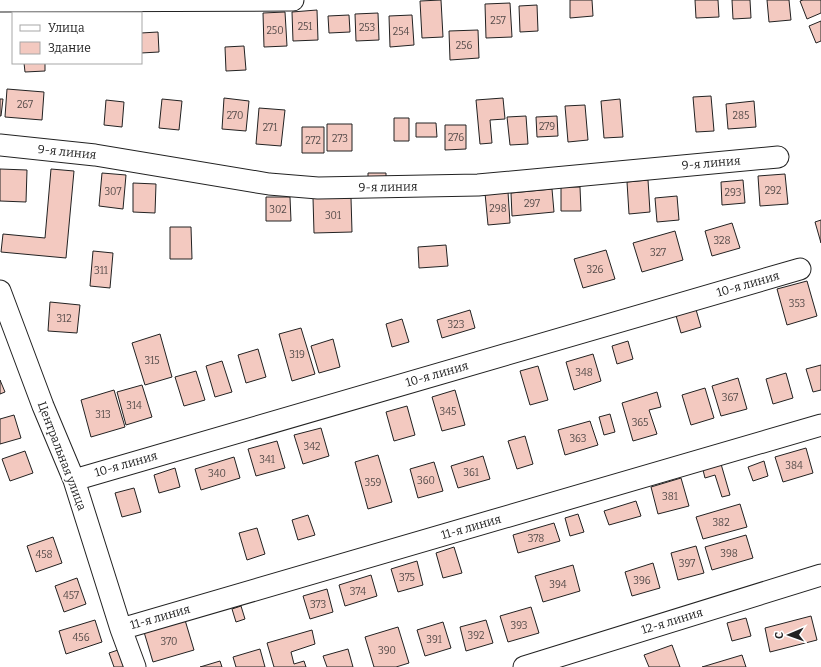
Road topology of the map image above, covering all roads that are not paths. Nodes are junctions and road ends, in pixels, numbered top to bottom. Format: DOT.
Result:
graph roads {
  1 [pos="293,0"];
  2 [pos="0,1"];
  3 [pos="0,145"];
  4 [pos="778,157"];
  5 [pos="800,269"];
  6 [pos="0,291"];
  7 [pos="821,425"];
  8 [pos="74,480"];
  9 [pos="821,575"];
  10 [pos="121,629"];
  11 [pos="135,667"];
  12 [pos="524,667"];
  1 -- 2 [label="street"];
  3 -- 4 [label="street, 9-я линия"];
  5 -- 8 [label="street, 10-я линия"];
  6 -- 8 [label="street, Центральная улица"];
  7 -- 10 [label="street, 11-я линия"];
  8 -- 10 [label="street, Центральная улица"];
  9 -- 12 [label="street, 12-я линия"];
  10 -- 11 [label="street, Центральная улица"];
}
